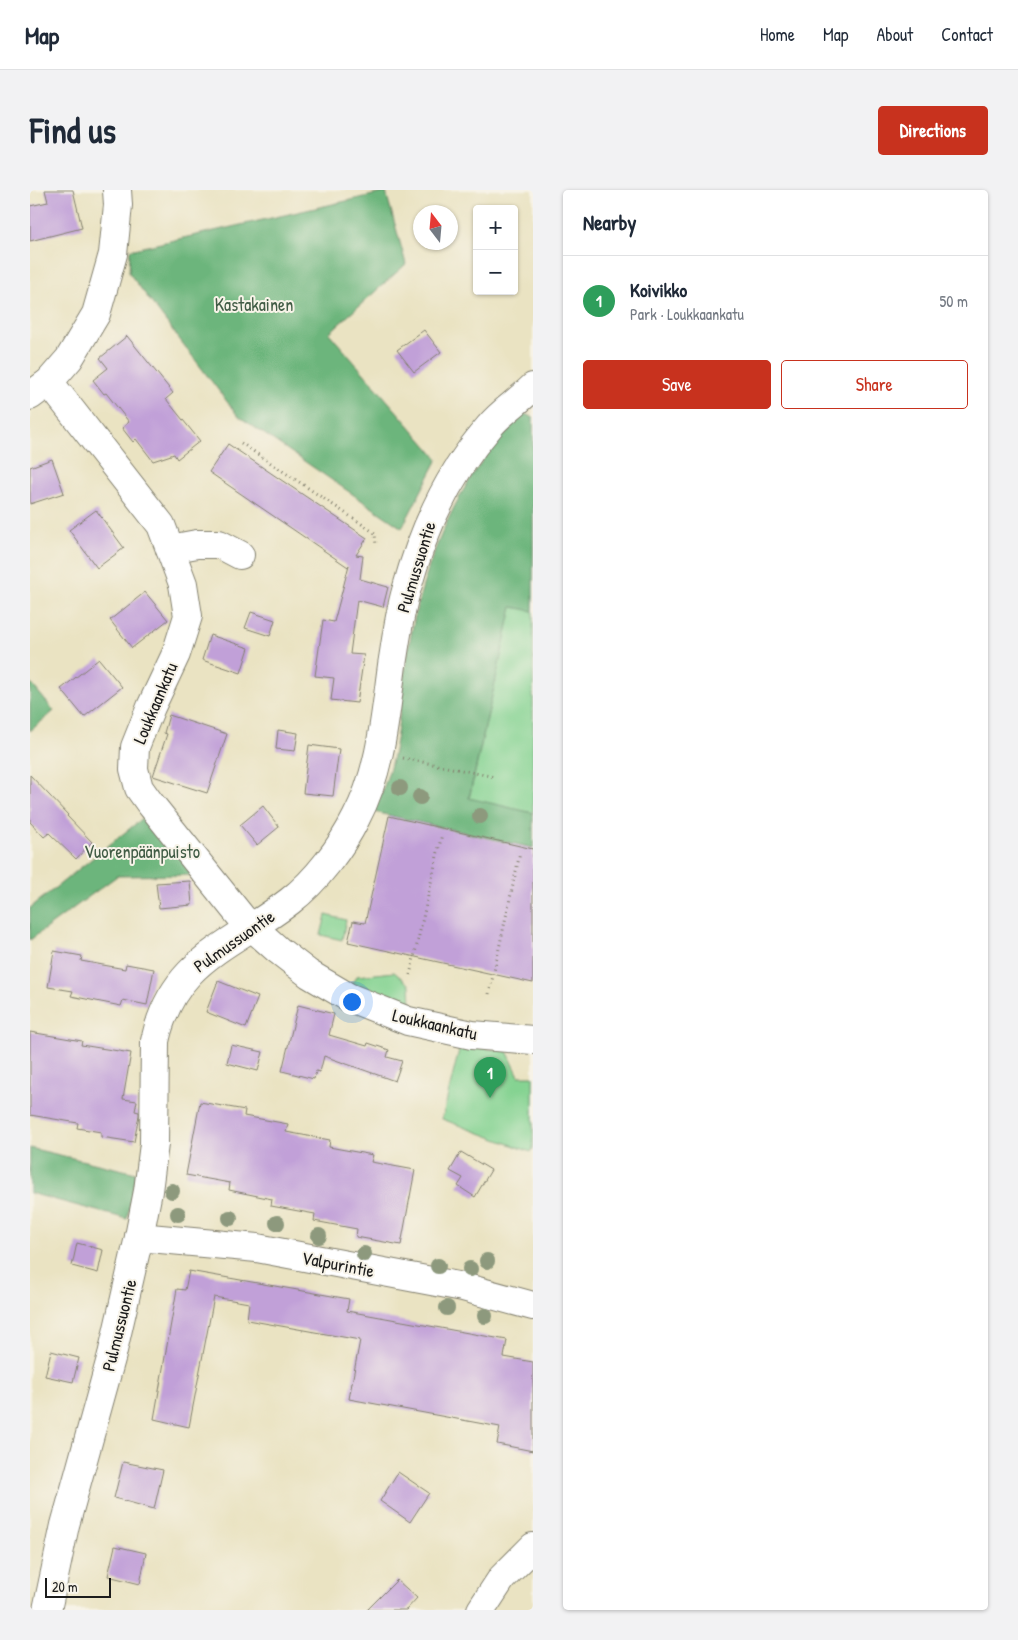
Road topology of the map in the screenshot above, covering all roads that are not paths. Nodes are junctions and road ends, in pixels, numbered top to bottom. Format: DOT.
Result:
graph roads {
  1 [pos="117,190"];
  2 [pos="533,387"];
  3 [pos="40,389"];
  4 [pos="170,549"];
  5 [pos="240,555"];
  6 [pos="252,927"];
  7 [pos="533,1040"];
  8 [pos="140,1237"];
  9 [pos="533,1306"];
  10 [pos="533,1547"];
  11 [pos="48,1610"];
  12 [pos="481,1610"];
  1 -- 3 [label="street"];
  2 -- 6 [label="street, Pulmussuontie"];
  3 -- 4 [label="street, Loukkaankatu"];
  4 -- 5 [label="street"];
  4 -- 6 [label="street, Loukkaankatu"];
  6 -- 7 [label="street, Loukkaankatu"];
  6 -- 8 [label="street, Pulmussuontie"];
  8 -- 9 [label="street, Valpurintie"];
  8 -- 11 [label="street, Pulmussuontie"];
  10 -- 12 [label="street"];
}
